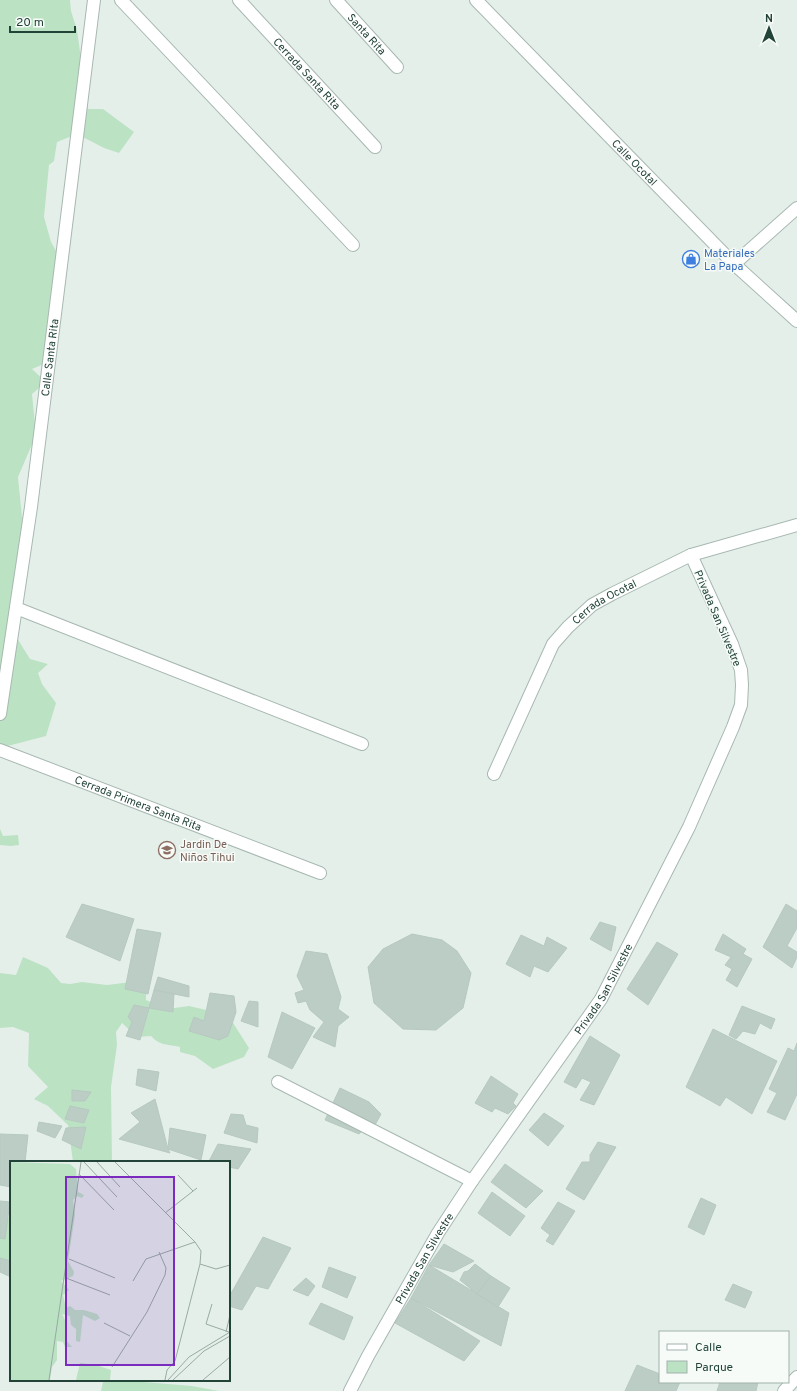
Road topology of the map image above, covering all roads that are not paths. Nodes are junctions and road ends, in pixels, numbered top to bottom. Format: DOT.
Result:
graph roads {
  1 [pos="94,0"];
  2 [pos="121,0"];
  3 [pos="239,0"];
  4 [pos="336,0"];
  5 [pos="476,0"];
  6 [pos="397,67"];
  7 [pos="375,147"];
  8 [pos="797,208"];
  9 [pos="353,245"];
  10 [pos="734,264"];
  11 [pos="797,321"];
  12 [pos="797,525"];
  13 [pos="691,556"];
  14 [pos="16,608"];
  15 [pos="0,714"];
  16 [pos="362,744"];
  17 [pos="0,750"];
  18 [pos="494,774"];
  19 [pos="320,873"];
  20 [pos="278,1082"];
  21 [pos="472,1181"];
  22 [pos="797,1376"];
  23 [pos="350,1391"];
  24 [pos="784,1391"];
  1 -- 14 [label="street, Calle Santa Rita"];
  2 -- 9 [label="street"];
  3 -- 7 [label="street, Cerrada Santa Rita"];
  4 -- 6 [label="street, Santa Rita"];
  5 -- 10 [label="street, Calle Ocotal"];
  8 -- 10 [label="street"];
  10 -- 11 [label="street, Calle Ocotal"];
  12 -- 13 [label="street, Cerrada Ocotal"];
  13 -- 18 [label="street, Cerrada Ocotal"];
  13 -- 21 [label="street, Privada San Silvestre"];
  14 -- 15 [label="street, Calle Santa Rita"];
  14 -- 16 [label="street"];
  17 -- 19 [label="street, Cerrada Primera Santa Rita"];
  20 -- 21 [label="street"];
  21 -- 23 [label="street, Privada San Silvestre"];
  22 -- 24 [label="street"];
}
